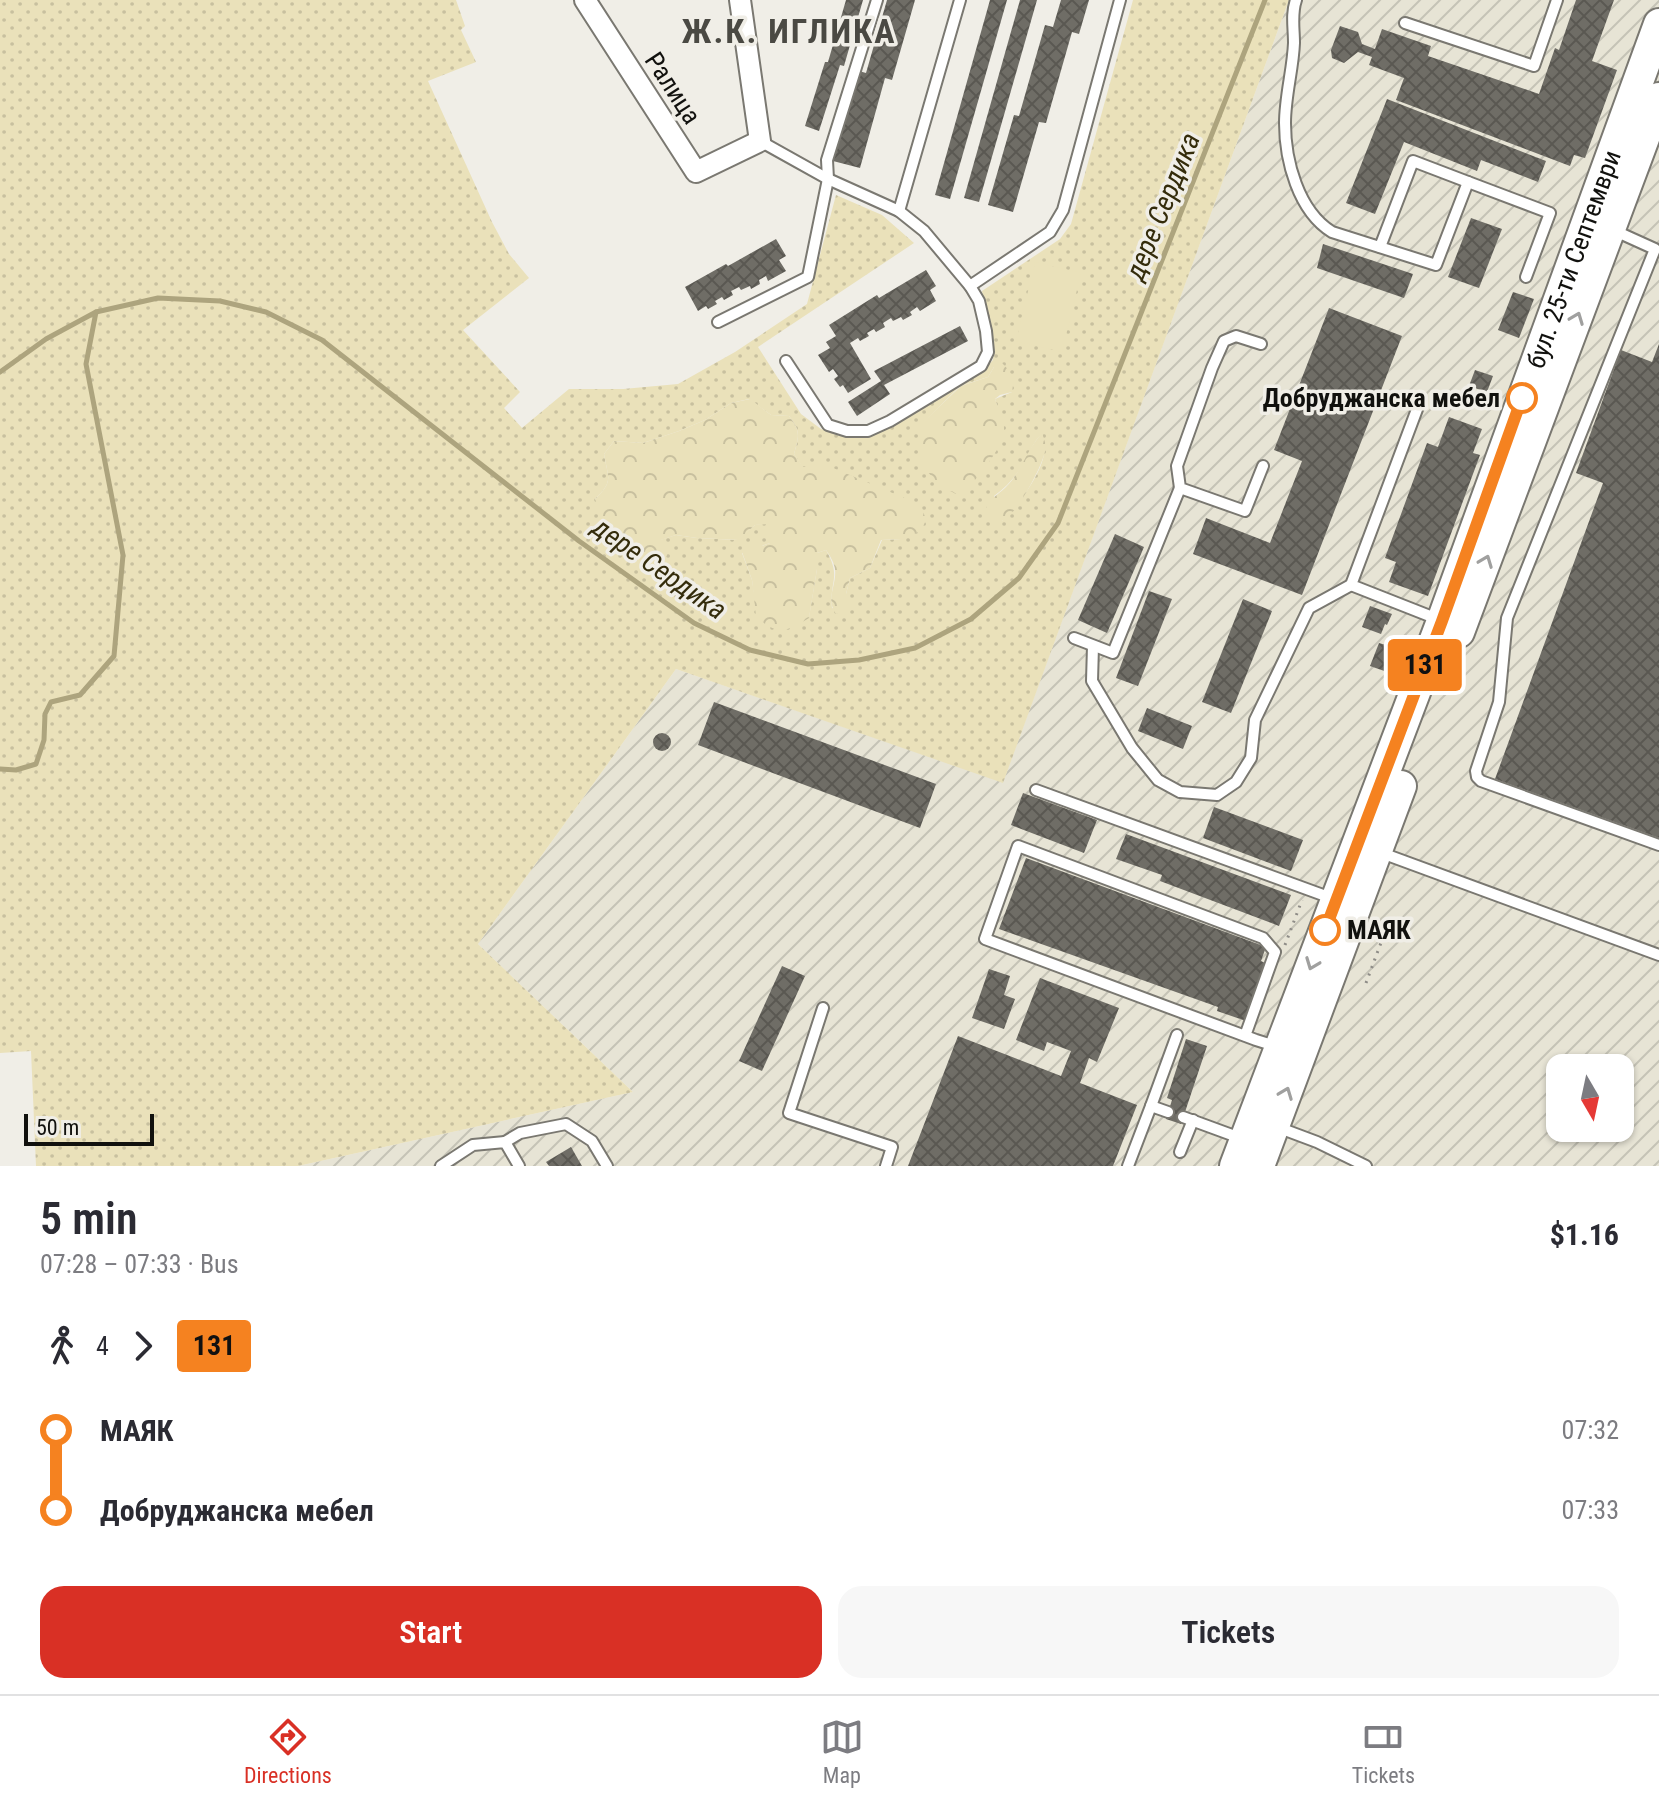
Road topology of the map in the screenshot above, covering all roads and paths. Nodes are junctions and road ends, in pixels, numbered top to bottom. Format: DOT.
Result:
graph roads {
  1 [pos="585,0"];
  2 [pos="740,0"];
  3 [pos="877,0"];
  4 [pos="960,0"];
  5 [pos="1120,0"];
  6 [pos="1296,0"];
  7 [pos="1557,0"];
  8 [pos="1405,23"];
  9 [pos="1659,24"];
  10 [pos="1644,130"];
  11 [pos="760,141"];
  12 [pos="828,179"];
  13 [pos="1468,182"];
  14 [pos="899,211"];
  15 [pos="1611,229"];
  16 [pos="1380,247"];
  17 [pos="1526,277"];
  18 [pos="970,286"];
  19 [pos="718,322"];
  20 [pos="1261,344"];
  21 [pos="786,361"];
  22 [pos="1419,404"];
  23 [pos="1263,466"];
  24 [pos="1180,488"];
  25 [pos="1351,585"];
  26 [pos="1442,621"];
  27 [pos="1074,638"];
  28 [pos="1093,646"];
  29 [pos="1036,790"];
  30 [pos="1659,845"];
  31 [pos="1377,852"];
  32 [pos="1336,900"];
  33 [pos="1301,901"];
  34 [pos="1388,924"];
  35 [pos="1290,932"];
  36 [pos="1659,955"];
  37 [pos="1366,983"];
  38 [pos="823,1008"];
  39 [pos="1177,1035"];
  40 [pos="1245,1036"];
  41 [pos="1280,1048"];
  42 [pos="1151,1106"];
  43 [pos="1168,1112"];
  44 [pos="1274,1126"];
  45 [pos="505,1142"];
  46 [pos="1180,1152"];
  47 [pos="1246,1157"];
  48 [pos="441,1166"];
  49 [pos="519,1166"];
  50 [pos="607,1166"];
  51 [pos="886,1166"];
  52 [pos="1128,1166"];
  53 [pos="1366,1166"];
  1 -- 11 [label="street, Ралица"];
  2 -- 11 [label="street"];
  3 -- 12 [label="lane"];
  4 -- 14 [label="lane"];
  5 -- 18 [label="lane"];
  6 -- 16 [label="lane"];
  7 -- 8 [label="lane"];
  9 -- 10 [label="main road, бул. 25-ти Септември"];
  10 -- 15 [label="main road, бул. 25-ти Септември"];
  10 -- 26 [label="main road, бул. 25-ти Септември"];
  11 -- 12 [label="lane"];
  12 -- 14 [label="lane"];
  12 -- 19 [label="lane"];
  13 -- 16 [label="lane"];
  13 -- 16 [label="lane"];
  13 -- 17 [label="lane"];
  14 -- 18 [label="lane"];
  15 -- 30 [label="lane"];
  31 -- 15 [label="main road, бул. 25-ти Септември, one-way"];
  18 -- 21 [label="lane"];
  20 -- 24 [label="lane"];
  22 -- 25 [label="lane"];
  23 -- 24 [label="lane"];
  24 -- 28 [label="lane"];
  25 -- 26 [label="lane"];
  25 -- 28 [label="lane"];
  26 -- 32 [label="main road, бул. 25-ти Септември"];
  27 -- 28 [label="lane"];
  29 -- 32 [label="lane"];
  31 -- 36 [label="lane"];
  44 -- 31 [label="main road, бул. 25-ти Септември, one-way"];
  32 -- 41 [label="main road, бул. 25-ти Септември, one-way"];
  33 -- 35 [label="path"];
  34 -- 37 [label="path"];
  38 -- 51 [label="lane"];
  39 -- 42 [label="lane"];
  40 -- 40 [label="lane"];
  40 -- 41 [label="lane"];
  41 -- 47 [label="main road, бул. 25-ти Септември"];
  42 -- 43 [label="lane"];
  42 -- 52 [label="lane"];
  44 -- 47 [label="main road, бул. 25-ти Септември"];
  44 -- 53 [label="lane"];
  45 -- 48 [label="lane"];
  45 -- 49 [label="lane"];
  45 -- 50 [label="lane"];
  46 -- 47 [label="lane"];
}
